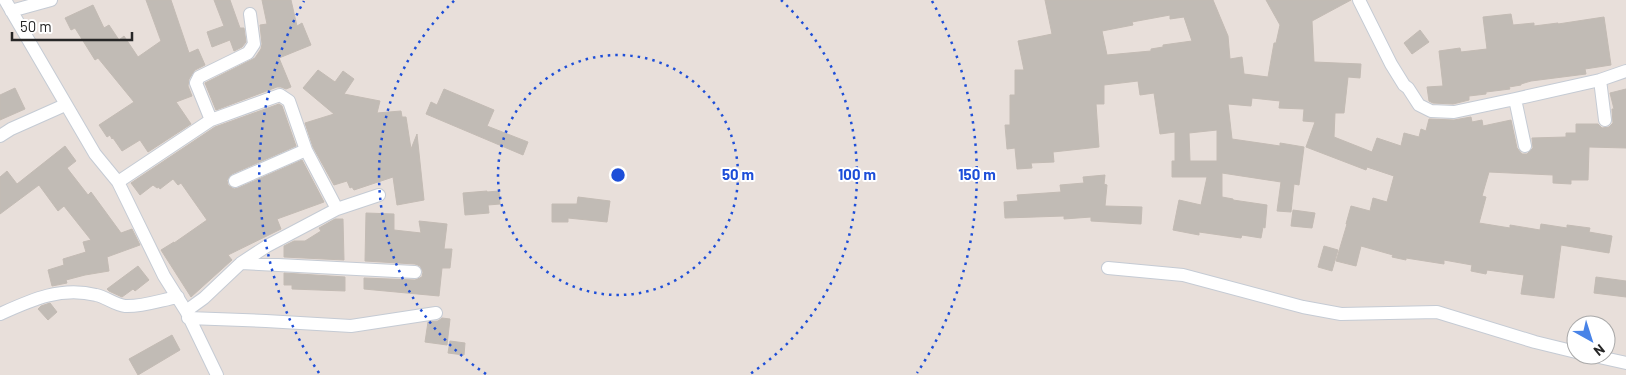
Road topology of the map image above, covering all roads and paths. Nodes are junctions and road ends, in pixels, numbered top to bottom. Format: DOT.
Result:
graph roads {
  1 [pos="51,0"];
  2 [pos="1359,0"];
  3 [pos="8,6"];
  4 [pos="250,14"];
  5 [pos="1626,71"];
  6 [pos="1600,80"];
  7 [pos="1515,99"];
  8 [pos="65,105"];
  9 [pos="211,120"];
  10 [pos="1605,120"];
  11 [pos="0,136"];
  12 [pos="1525,146"];
  13 [pos="306,150"];
  14 [pos="235,181"];
  15 [pos="118,182"];
  16 [pos="379,195"];
  17 [pos="337,209"];
  18 [pos="241,263"];
  19 [pos="1108,268"];
  20 [pos="415,272"];
  21 [pos="178,297"];
  22 [pos="436,313"];
  23 [pos="0,314"];
  24 [pos="187,315"];
  25 [pos="1566,350"];
  26 [pos="217,375"];
  1 -- 3 [label="street"];
  2 -- 7 [label="street"];
  3 -- 8 [label="street"];
  4 -- 9 [label="street"];
  5 -- 6 [label="street"];
  6 -- 7 [label="street"];
  6 -- 10 [label="street"];
  7 -- 12 [label="street"];
  8 -- 11 [label="street"];
  8 -- 15 [label="street"];
  9 -- 13 [label="street"];
  9 -- 15 [label="street"];
  13 -- 14 [label="street"];
  13 -- 17 [label="street"];
  15 -- 21 [label="street"];
  16 -- 17 [label="street"];
  17 -- 18 [label="street"];
  18 -- 20 [label="street"];
  18 -- 24 [label="street"];
  19 -- 25 [label="street"];
  21 -- 23 [label="street"];
  21 -- 24 [label="street"];
  22 -- 24 [label="street"];
  24 -- 26 [label="street"];
}
